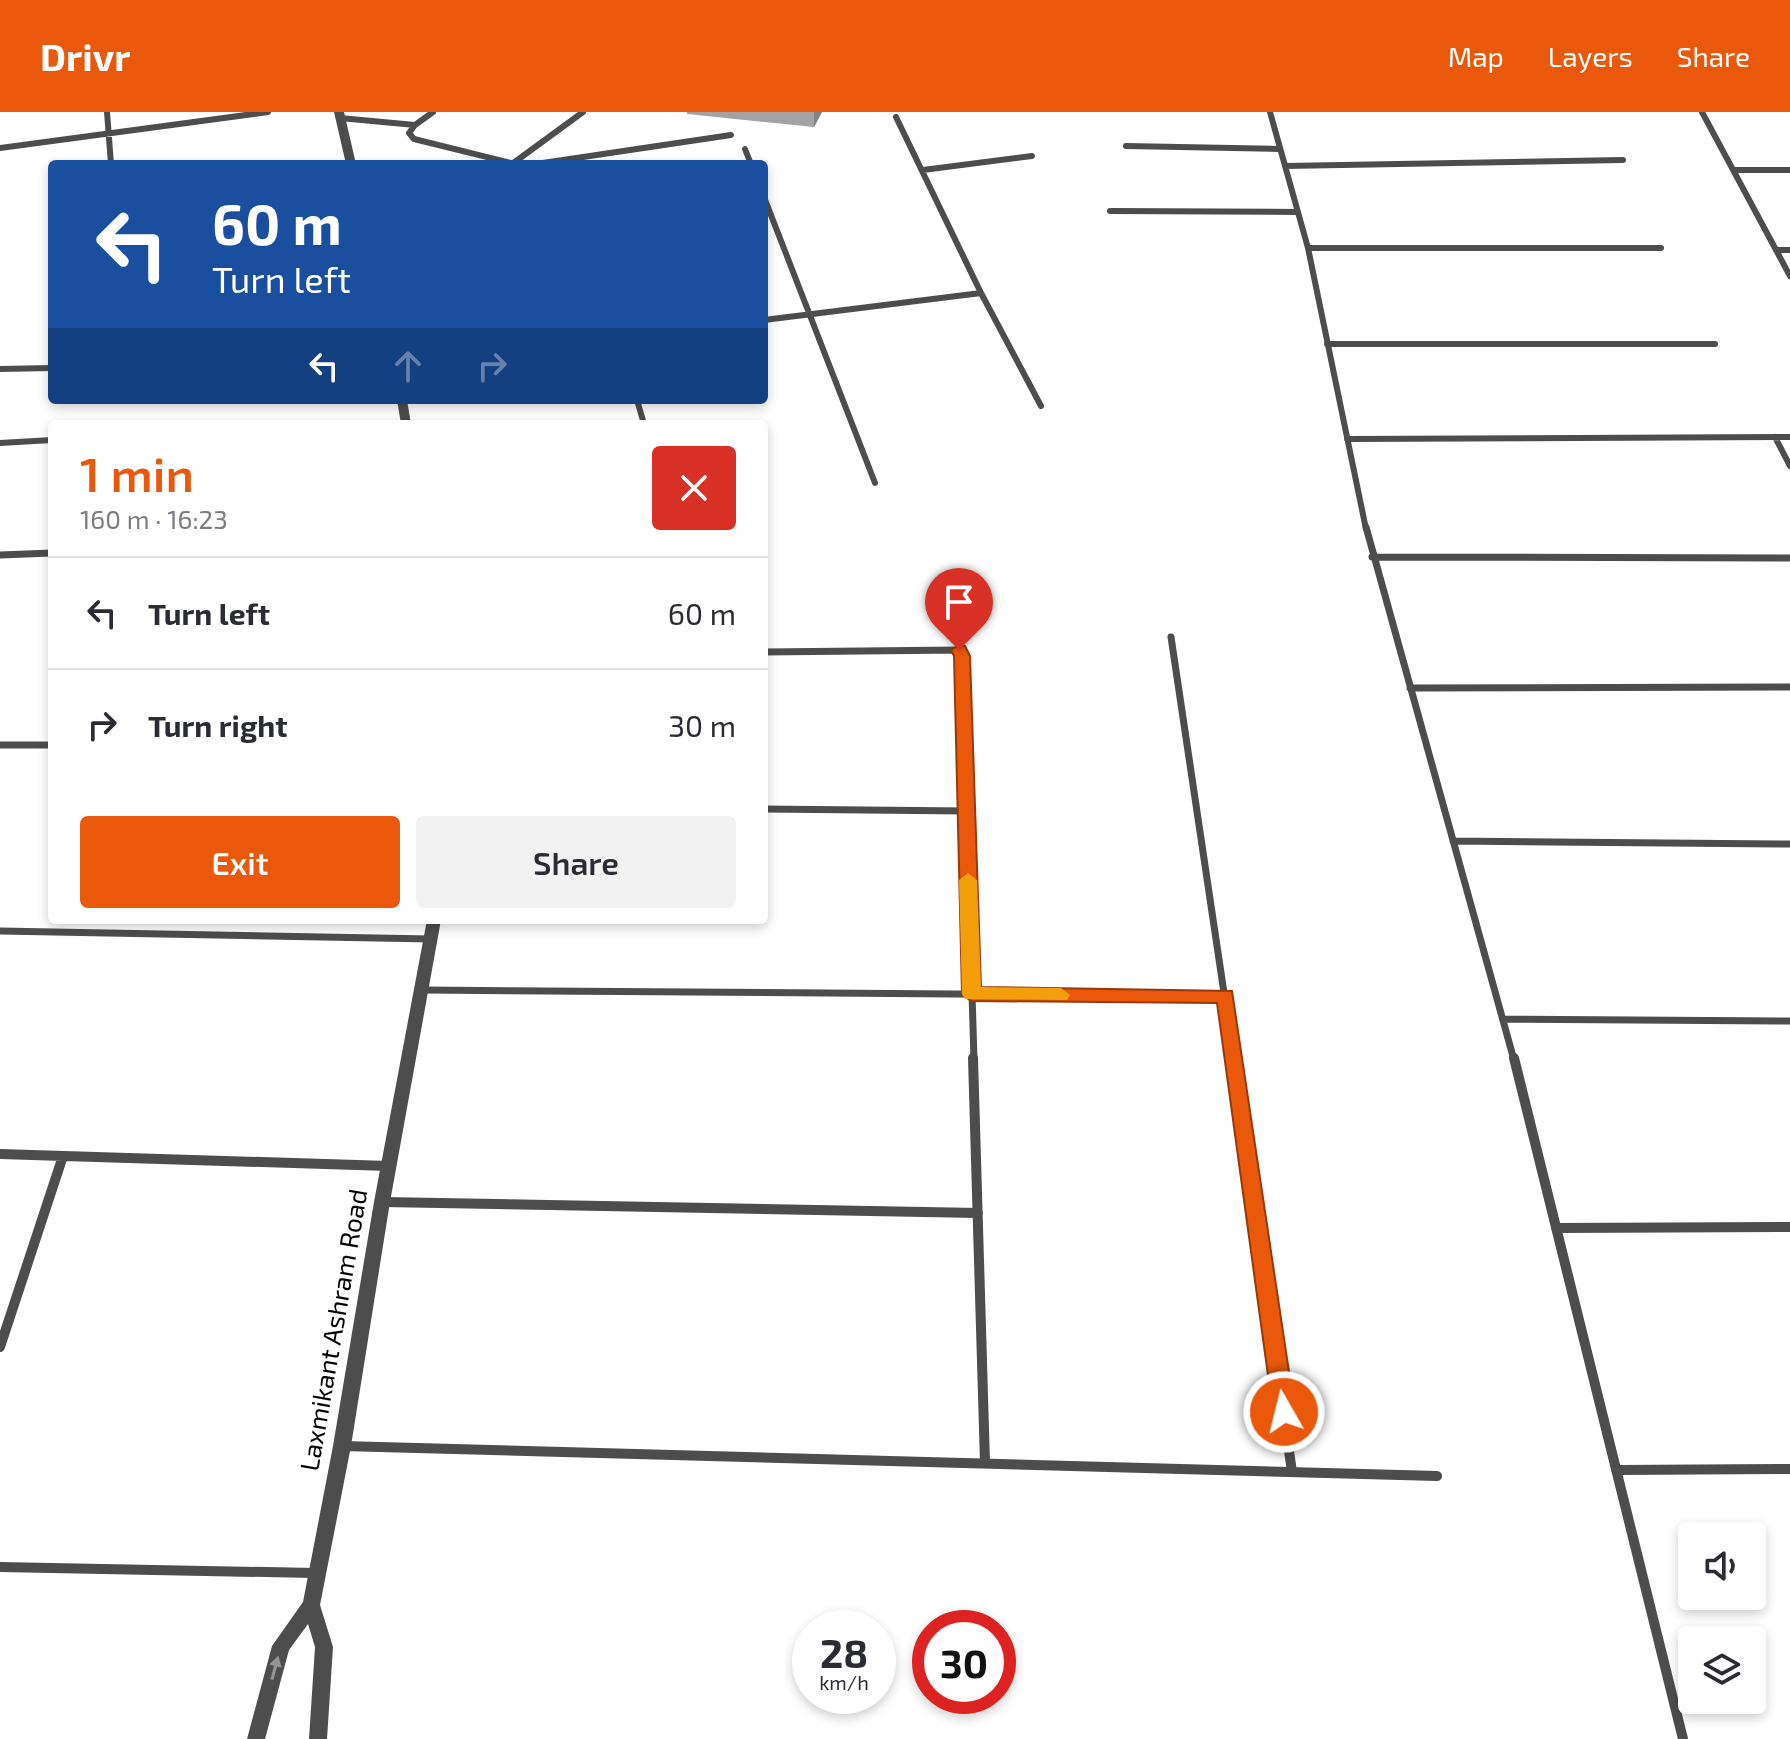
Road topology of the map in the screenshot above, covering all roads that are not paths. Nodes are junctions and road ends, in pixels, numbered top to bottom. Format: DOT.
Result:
graph roads {
  1 [pos="107,112"];
  2 [pos="268,112"];
  3 [pos="433,112"];
  4 [pos="583,112"];
  5 [pos="1270,112"];
  6 [pos="1702,112"];
  7 [pos="339,115"];
  8 [pos="896,117"];
  9 [pos="415,125"];
  10 [pos="109,132"];
  11 [pos="731,135"];
  12 [pos="1126,146"];
  13 [pos="0,148"];
  14 [pos="745,149"];
  15 [pos="1279,149"];
  16 [pos="1032,156"];
  17 [pos="111,160"];
  18 [pos="350,160"];
  19 [pos="498,160"];
  20 [pos="519,160"];
  21 [pos="563,160"];
  22 [pos="749,160"];
  23 [pos="1623,160"];
  24 [pos="1285,166"];
  25 [pos="923,170"];
  26 [pos="1733,170"];
  27 [pos="1790,170"];
  28 [pos="768,207"];
  29 [pos="1110,211"];
  30 [pos="1297,212"];
  31 [pos="1308,248"];
  32 [pos="1661,248"];
  33 [pos="1776,250"];
  34 [pos="1790,250"];
  35 [pos="1790,276"];
  36 [pos="981,293"];
  37 [pos="810,314"];
  38 [pos="768,319"];
  39 [pos="1327,344"];
  40 [pos="1715,344"];
  41 [pos="48,368"];
  42 [pos="0,369"];
  43 [pos="1041,406"];
  44 [pos="1775,437"];
  45 [pos="1790,437"];
  46 [pos="1347,439"];
  47 [pos="48,440"];
  48 [pos="0,443"];
  49 [pos="1790,466"];
  50 [pos="875,483"];
  51 [pos="48,553"];
  52 [pos="0,555"];
  53 [pos="1372,557"];
  54 [pos="1790,558"];
  55 [pos="1171,637"];
  56 [pos="768,652"];
  57 [pos="1790,687"];
  58 [pos="1410,688"];
  59 [pos="0,745"];
  60 [pos="48,745"];
  61 [pos="768,809"];
  62 [pos="966,811"];
  63 [pos="1453,841"];
  64 [pos="1790,844"];
  65 [pos="434,924"];
  66 [pos="0,931"];
  67 [pos="432,939"];
  68 [pos="423,990"];
  69 [pos="971,994"];
  70 [pos="1225,996"];
  71 [pos="1504,1019"];
  72 [pos="1790,1021"];
  73 [pos="0,1154"];
  74 [pos="63,1156"];
  75 [pos="389,1166"];
  76 [pos="382,1202"];
  77 [pos="978,1213"];
  78 [pos="1790,1227"];
  79 [pos="1556,1228"];
  80 [pos="0,1347"];
  81 [pos="342,1446"];
  82 [pos="985,1463"];
  83 [pos="1790,1469"];
  84 [pos="1616,1470"];
  85 [pos="1292,1472"];
  86 [pos="1437,1476"];
  87 [pos="0,1567"];
  88 [pos="315,1573"];
  89 [pos="311,1605"];
  90 [pos="256,1739"];
  91 [pos="318,1739"];
  92 [pos="1683,1739"];
  1 -- 10 [label="street"];
  2 -- 10 [label="street"];
  3 -- 9 [label="street"];
  4 -- 20 [label="street"];
  5 -- 15 [label="street"];
  6 -- 26 [label="street"];
  7 -- 9 [label="street"];
  7 -- 18 [label="street"];
  8 -- 25 [label="street"];
  9 -- 19 [label="street"];
  10 -- 13 [label="street"];
  10 -- 17 [label="street"];
  11 -- 21 [label="street"];
  12 -- 15 [label="street"];
  14 -- 22 [label="street"];
  15 -- 24 [label="street"];
  16 -- 25 [label="street"];
  23 -- 24 [label="street"];
  24 -- 30 [label="street"];
  25 -- 36 [label="street"];
  26 -- 27 [label="street"];
  26 -- 33 [label="street"];
  28 -- 37 [label="street"];
  29 -- 30 [label="street"];
  30 -- 31 [label="street"];
  31 -- 32 [label="street"];
  31 -- 39 [label="street"];
  33 -- 34 [label="street"];
  33 -- 35 [label="street"];
  36 -- 37 [label="street"];
  36 -- 43 [label="street"];
  37 -- 38 [label="street"];
  37 -- 50 [label="street"];
  39 -- 40 [label="street"];
  39 -- 46 [label="street"];
  41 -- 42 [label="street"];
  44 -- 45 [label="street"];
  44 -- 46 [label="street"];
  44 -- 49 [label="street"];
  46 -- 53 [label="street"];
  47 -- 48 [label="street"];
  51 -- 52 [label="street"];
  53 -- 54 [label="street"];
  53 -- 58 [label="street"];
  55 -- 70 [label="street"];
  56 -- 62 [label="street"];
  57 -- 58 [label="street"];
  58 -- 63 [label="street"];
  59 -- 60 [label="street"];
  61 -- 62 [label="street"];
  62 -- 69 [label="street"];
  63 -- 64 [label="street"];
  63 -- 71 [label="street"];
  65 -- 67 [label="street, Laxmikant Ashram Road"];
  66 -- 67 [label="street"];
  67 -- 68 [label="street, Laxmikant Ashram Road"];
  68 -- 69 [label="street"];
  68 -- 75 [label="street, Laxmikant Ashram Road"];
  69 -- 70 [label="street"];
  69 -- 77 [label="street"];
  70 -- 85 [label="street"];
  71 -- 72 [label="street"];
  71 -- 79 [label="street"];
  73 -- 74 [label="street"];
  74 -- 75 [label="street"];
  74 -- 80 [label="street"];
  75 -- 76 [label="street, Laxmikant Ashram Road"];
  76 -- 77 [label="street"];
  76 -- 81 [label="street, Laxmikant Ashram Road"];
  77 -- 82 [label="street"];
  78 -- 79 [label="street"];
  79 -- 84 [label="street"];
  81 -- 82 [label="street"];
  81 -- 88 [label="street, Laxmikant Ashram Road"];
  82 -- 85 [label="street"];
  83 -- 84 [label="street"];
  84 -- 92 [label="street"];
  85 -- 86 [label="street"];
  87 -- 88 [label="street"];
  88 -- 89 [label="street, Laxmikant Ashram Road"];
  90 -- 89 [label="street, Laxmikant Ashram Road, one-way"];
  89 -- 91 [label="street"];
}
